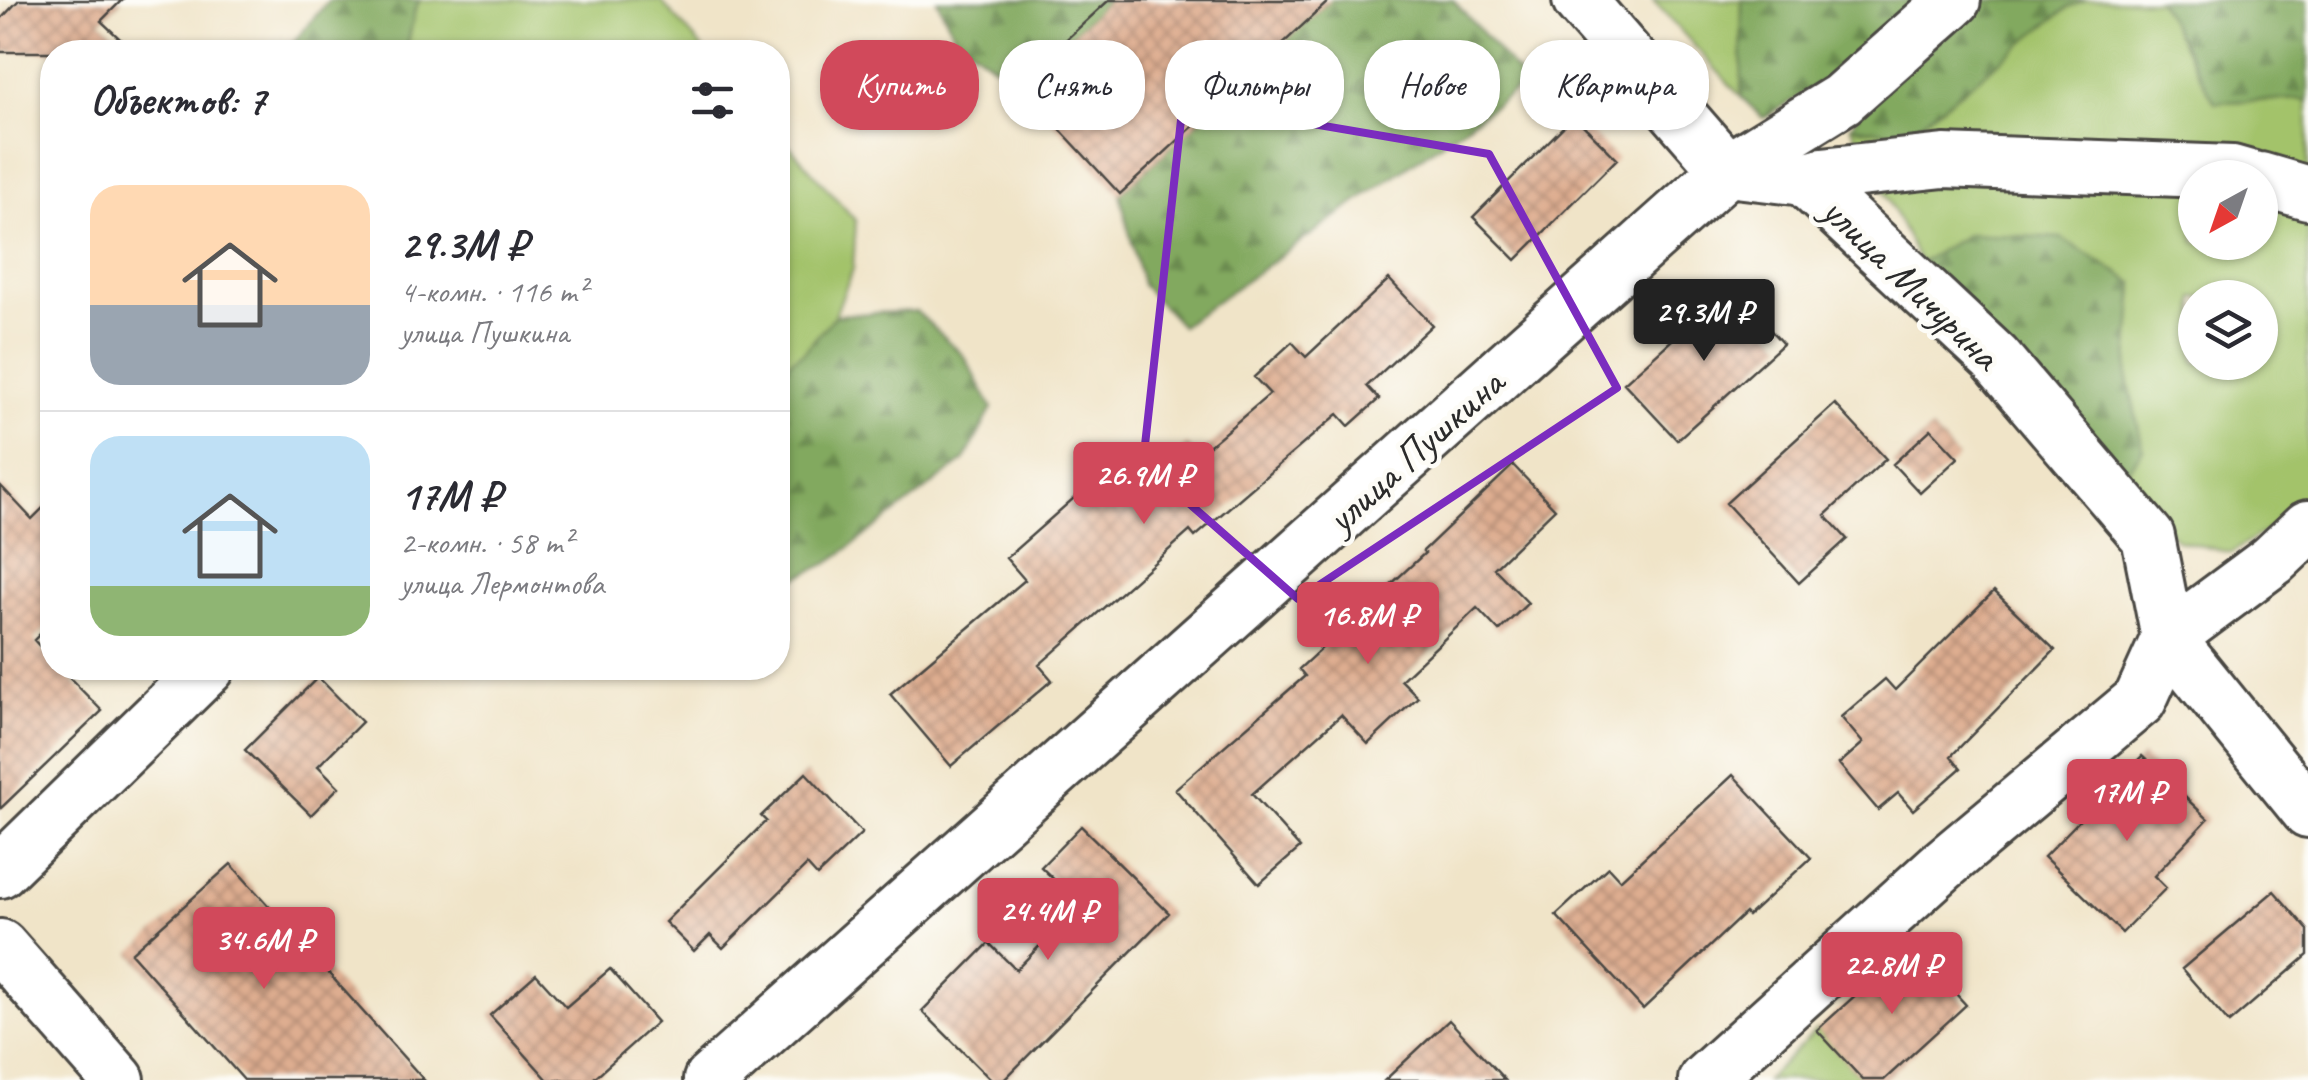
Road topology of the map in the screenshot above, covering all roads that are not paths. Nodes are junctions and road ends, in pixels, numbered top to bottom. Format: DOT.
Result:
graph roads {
  1 [pos="1579,0"];
  2 [pos="1954,0"];
  3 [pos="1726,170"];
  4 [pos="2178,170"];
  5 [pos="1804,179"];
  6 [pos="2278,184"];
  7 [pos="2308,193"];
  8 [pos="2308,527"];
  9 [pos="2168,638"];
  10 [pos="196,680"];
  11 [pos="2308,811"];
  12 [pos="0,870"];
  13 [pos="0,946"];
  14 [pos="118,1080"];
  15 [pos="710,1080"];
  16 [pos="1705,1080"];
  1 -- 3 [label="street"];
  2 -- 3 [label="street, улица Пушкина"];
  3 -- 5 [label="street, улица Мичурина"];
  3 -- 15 [label="street, улица Пушкина"];
  4 -- 5 [label="street"];
  5 -- 9 [label="street, улица Мичурина"];
  6 -- 7 [label="street"];
  8 -- 9 [label="street"];
  9 -- 11 [label="street"];
  9 -- 16 [label="street"];
  10 -- 12 [label="street"];
  13 -- 14 [label="street"];
}
